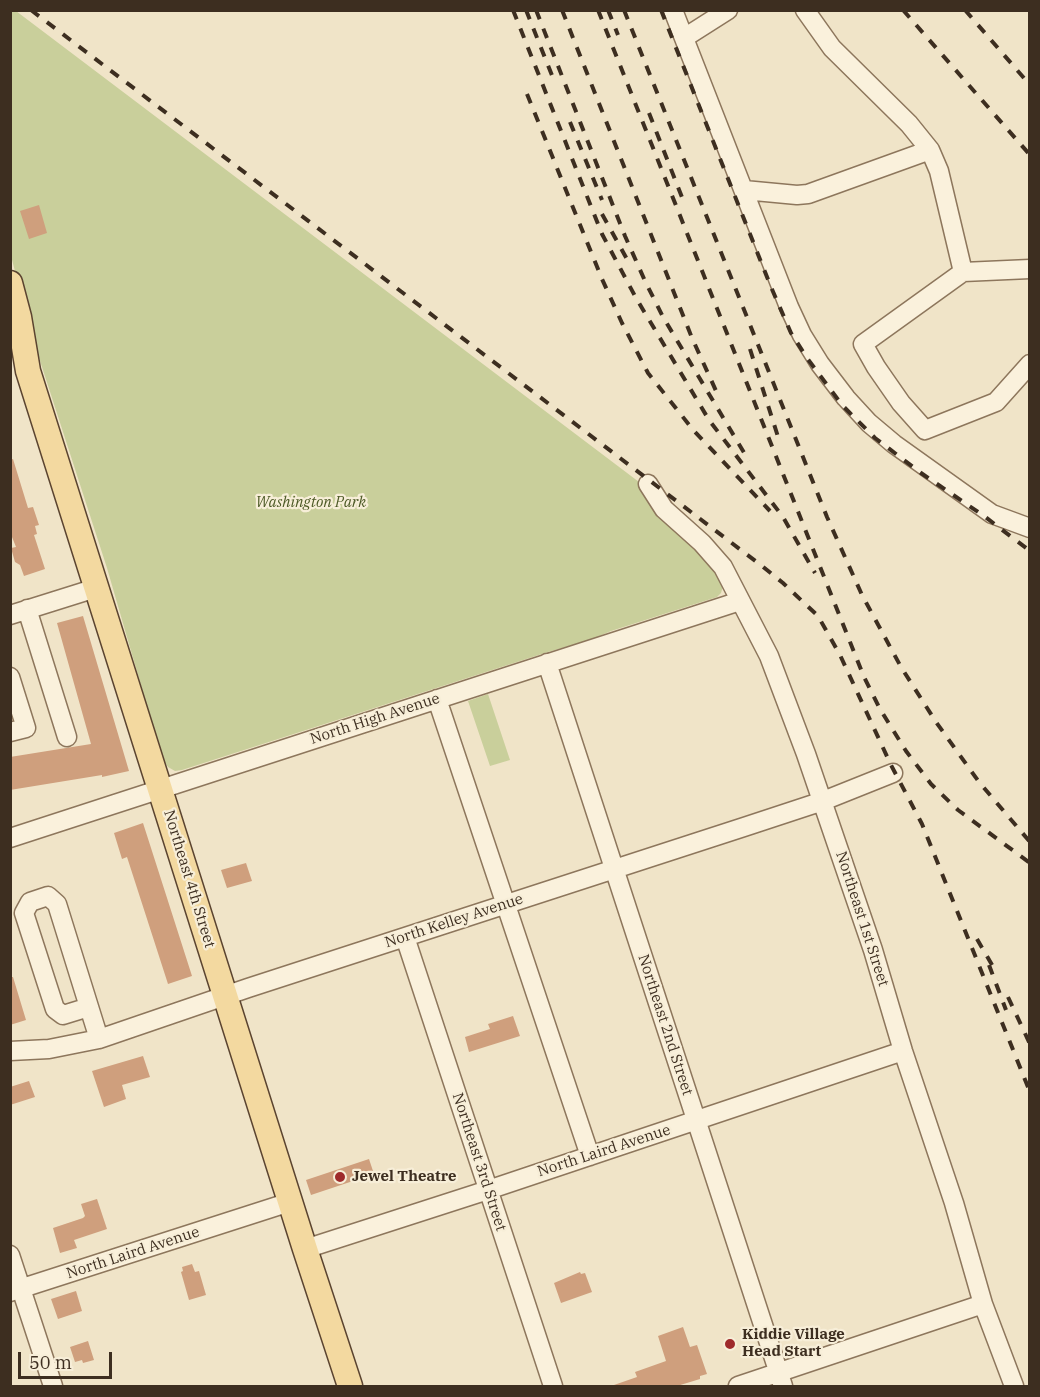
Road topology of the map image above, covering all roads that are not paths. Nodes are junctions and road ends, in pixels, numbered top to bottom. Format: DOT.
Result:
graph roads {
  1 [pos="673,10"];
  2 [pos="728,10"];
  3 [pos="805,10"];
  4 [pos="684,38"];
  5 [pos="930,150"];
  6 [pos="744,190"];
  7 [pos="1029,269"];
  8 [pos="963,272"];
  9 [pos="10,283"];
  10 [pos="10,335"];
  11 [pos="1029,364"];
  12 [pos="28,371"];
  13 [pos="648,484"];
  14 [pos="1029,528"];
  15 [pos="96,588"];
  16 [pos="740,601"];
  17 [pos="19,612"];
  18 [pos="547,663"];
  19 [pos="10,677"];
  20 [pos="437,699"];
  21 [pos="10,732"];
  22 [pos="67,737"];
  23 [pos="893,774"];
  24 [pos="161,789"];
  25 [pos="823,801"];
  26 [pos="10,838"];
  27 [pos="614,869"];
  28 [pos="507,904"];
  29 [pos="405,938"];
  30 [pos="225,996"];
  31 [pos="89,1007"];
  32 [pos="99,1039"];
  33 [pos="10,1051"];
  34 [pos="903,1051"];
  35 [pos="697,1120"];
  36 [pos="590,1156"];
  37 [pos="488,1190"];
  38 [pos="290,1202"];
  39 [pos="305,1249"];
  40 [pos="10,1255"];
  41 [pos="16,1291"];
  42 [pos="983,1304"];
  43 [pos="781,1380"];
  44 [pos="53,1386"];
  45 [pos="350,1386"];
  46 [pos="553,1386"];
  47 [pos="738,1386"];
  48 [pos="1014,1386"];
  1 -- 4 [label="street"];
  2 -- 4 [label="street"];
  3 -- 5 [label="street"];
  4 -- 6 [label="street"];
  5 -- 6 [label="street"];
  5 -- 8 [label="street"];
  6 -- 14 [label="street"];
  7 -- 8 [label="street"];
  8 -- 11 [label="street"];
  9 -- 12 [label="main road, Northeast 4th Street"];
  10 -- 12 [label="main road, Northeast 4th Street"];
  12 -- 15 [label="main road, Northeast 4th Street"];
  13 -- 16 [label="street, Northeast 1st Street"];
  15 -- 17 [label="street"];
  15 -- 24 [label="main road, Northeast 4th Street"];
  16 -- 18 [label="street, North High Avenue"];
  16 -- 25 [label="street, Northeast 1st Street"];
  17 -- 22 [label="street"];
  18 -- 20 [label="street, North High Avenue"];
  18 -- 27 [label="street, Northeast 2nd Street"];
  19 -- 21 [label="street"];
  20 -- 24 [label="street, North High Avenue"];
  20 -- 28 [label="street"];
  23 -- 25 [label="street, North Kelley Avenue"];
  24 -- 26 [label="street, North High Avenue"];
  24 -- 30 [label="main road, Northeast 4th Street"];
  25 -- 27 [label="street, North Kelley Avenue"];
  25 -- 34 [label="street, Northeast 1st Street"];
  27 -- 28 [label="street, North Kelley Avenue"];
  27 -- 35 [label="street, Northeast 2nd Street"];
  28 -- 29 [label="street, North Kelley Avenue"];
  28 -- 36 [label="street"];
  29 -- 30 [label="street, North Kelley Avenue"];
  29 -- 37 [label="street, Northeast 3rd Street"];
  30 -- 32 [label="street, North Kelley Avenue"];
  30 -- 38 [label="main road, Northeast 4th Street"];
  31 -- 31 [label="street"];
  31 -- 32 [label="street"];
  32 -- 33 [label="street, North Kelley Avenue"];
  34 -- 35 [label="street, North Laird Avenue"];
  34 -- 42 [label="street, Northeast 1st Street"];
  35 -- 36 [label="street, North Laird Avenue"];
  35 -- 43 [label="street, Northeast 2nd Street"];
  36 -- 37 [label="street, North Laird Avenue"];
  37 -- 39 [label="street, North Laird Avenue"];
  37 -- 46 [label="street, Northeast 3rd Street"];
  38 -- 39 [label="main road, Northeast 4th Street"];
  38 -- 41 [label="street, North Laird Avenue"];
  39 -- 45 [label="main road, Northeast 4th Street"];
  40 -- 41 [label="street"];
  41 -- 44 [label="street"];
  42 -- 43 [label="street"];
  42 -- 48 [label="street, Northeast 1st Street"];
  43 -- 47 [label="street"];
}
